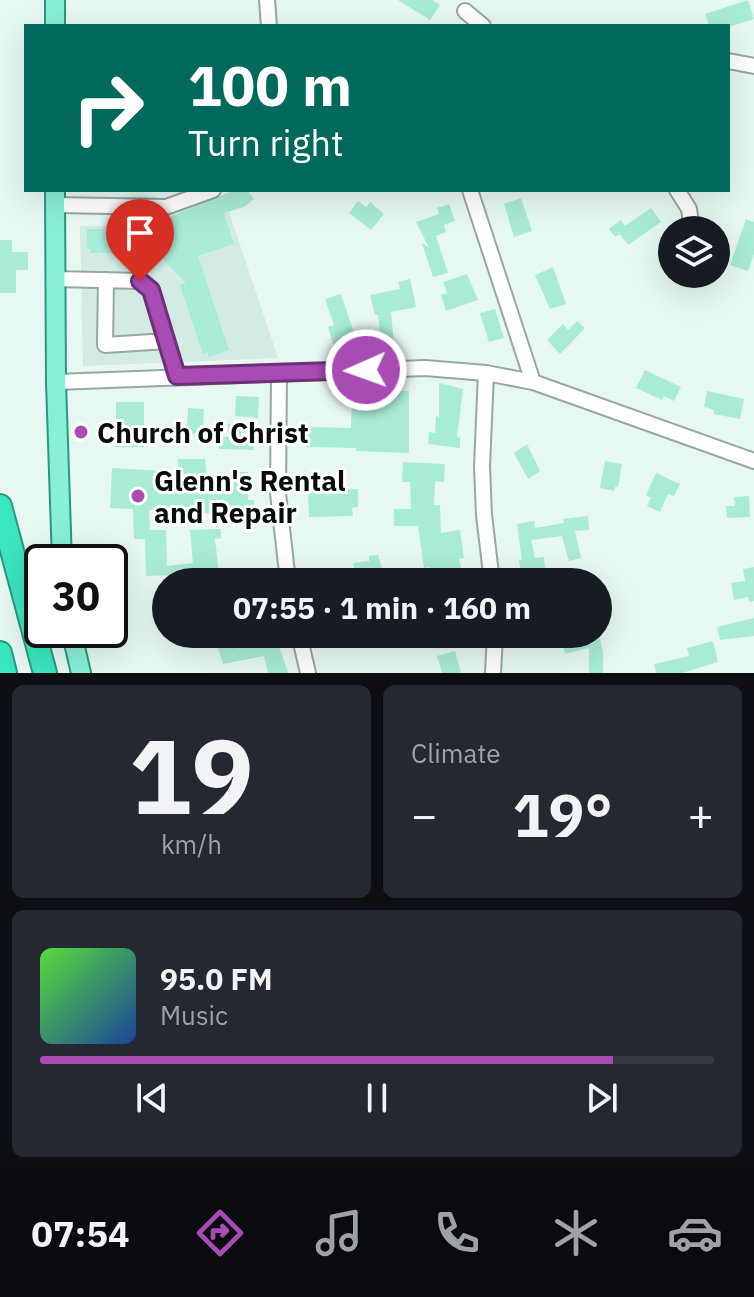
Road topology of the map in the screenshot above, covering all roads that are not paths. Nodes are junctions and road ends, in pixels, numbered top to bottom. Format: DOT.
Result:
graph roads {
  1 [pos="55,0"];
  2 [pos="267,0"];
  3 [pos="465,11"];
  4 [pos="55,24"];
  5 [pos="269,24"];
  6 [pos="481,24"];
  7 [pos="730,61"];
  8 [pos="754,66"];
  9 [pos="116,192"];
  10 [pos="207,192"];
  11 [pos="471,192"];
  12 [pos="678,192"];
  13 [pos="55,198"];
  14 [pos="116,206"];
  15 [pos="690,216"];
  16 [pos="55,279"];
  17 [pos="106,280"];
  18 [pos="167,341"];
  19 [pos="279,372"];
  20 [pos="486,373"];
  21 [pos="177,376"];
  22 [pos="56,382"];
  23 [pos="533,382"];
  24 [pos="754,461"];
  25 [pos="0,506"];
  26 [pos="61,544"];
  27 [pos="286,568"];
  28 [pos="491,568"];
  29 [pos="75,648"];
  30 [pos="302,648"];
  31 [pos="494,648"];
  32 [pos="0,653"];
  33 [pos="5,673"];
  34 [pos="45,673"];
  35 [pos="81,673"];
  36 [pos="308,673"];
  37 [pos="493,673"];
  1 -- 4 [label="main road"];
  2 -- 5 [label="street"];
  3 -- 6 [label="street"];
  7 -- 8 [label="street"];
  9 -- 14 [label="street"];
  10 -- 14 [label="street"];
  11 -- 23 [label="street"];
  12 -- 15 [label="street"];
  13 -- 14 [label="street"];
  13 -- 16 [label="main road"];
  16 -- 17 [label="street"];
  16 -- 22 [label="main road"];
  17 -- 18 [label="street"];
  17 -- 18 [label="street"];
  18 -- 21 [label="street"];
  19 -- 20 [label="street"];
  19 -- 21 [label="street"];
  19 -- 27 [label="street"];
  20 -- 23 [label="street"];
  20 -- 28 [label="street"];
  21 -- 22 [label="street"];
  22 -- 26 [label="main road"];
  23 -- 24 [label="street"];
  25 -- 34 [label="highway"];
  29 -- 35 [label="main road"];
  30 -- 36 [label="street"];
  31 -- 37 [label="street"];
  32 -- 33 [label="highway"];
}
